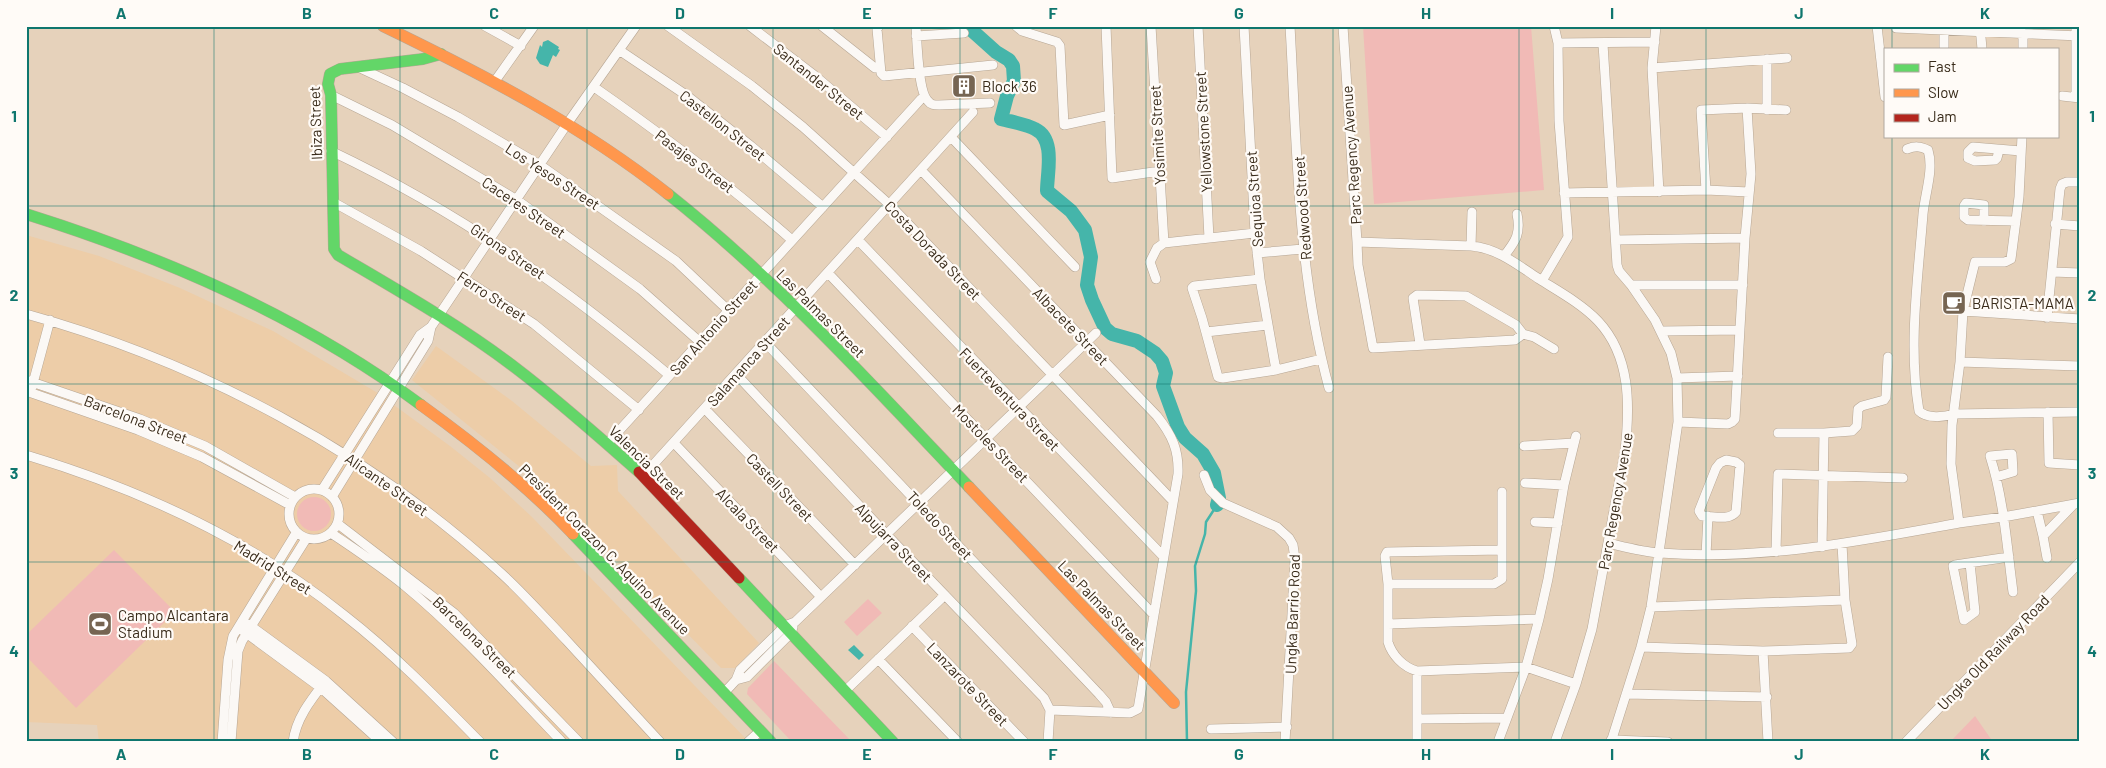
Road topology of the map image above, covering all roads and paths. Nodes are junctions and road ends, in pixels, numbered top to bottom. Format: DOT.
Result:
graph roads {
  1 [pos="382,26"];
  2 [pos="484,26"];
  3 [pos="534,26"];
  4 [pos="636,26"];
  5 [pos="668,26"];
  6 [pos="750,26"];
  7 [pos="822,26"];
  8 [pos="879,26"];
  9 [pos="1016,26"];
  10 [pos="1106,26"];
  11 [pos="1151,26"];
  12 [pos="1198,26"];
  13 [pos="1244,26"];
  14 [pos="1290,26"];
  15 [pos="1343,26"];
  16 [pos="1554,26"];
  17 [pos="1656,26"];
  18 [pos="1877,26"];
  19 [pos="1896,28"];
  20 [pos="1980,30"];
  21 [pos="916,31"];
  22 [pos="1944,31"];
  23 [pos="2077,32"];
  24 [pos="964,33"];
  25 [pos="2023,33"];
  26 [pos="1655,42"];
  27 [pos="1558,43"];
  28 [pos="1603,44"];
  29 [pos="521,46"];
  30 [pos="1944,47"];
  31 [pos="1982,48"];
  32 [pos="2023,48"];
  33 [pos="619,50"];
  34 [pos="441,54"];
  35 [pos="1787,58"];
  36 [pos="1767,59"];
  37 [pos="993,65"];
  38 [pos="360,68"];
  39 [pos="874,68"];
  40 [pos="1652,68"];
  41 [pos="919,72"];
  42 [pos="495,81"];
  43 [pos="594,87"];
  44 [pos="1884,88"];
  45 [pos="331,95"];
  46 [pos="2062,96"];
  47 [pos="2078,97"];
  48 [pos="920,99"];
  49 [pos="990,103"];
  50 [pos="1747,108"];
  51 [pos="1767,110"];
  52 [pos="1786,110"];
  53 [pos="973,112"];
  54 [pos="1110,115"];
  55 [pos="567,124"];
  56 [pos="887,137"];
  57 [pos="951,137"];
  58 [pos="2022,138"];
  59 [pos="1907,149"];
  60 [pos="331,150"];
  61 [pos="1999,150"];
  62 [pos="2021,151"];
  63 [pos="540,164"];
  64 [pos="921,170"];
  65 [pos="1160,171"];
  66 [pos="855,172"];
  67 [pos="2080,182"];
  68 [pos="1706,190"];
  69 [pos="1659,192"];
  70 [pos="1749,192"];
  71 [pos="1564,193"];
  72 [pos="1613,193"];
  73 [pos="517,200"];
  74 [pos="333,202"];
  75 [pos="890,204"];
  76 [pos="822,207"];
  77 [pos="1472,212"];
  78 [pos="26,214"];
  79 [pos="1517,214"];
  80 [pos="1984,221"];
  81 [pos="2016,221"];
  82 [pos="2055,224"];
  83 [pos="2080,226"];
  84 [pos="1255,233"];
  85 [pos="490,238"];
  86 [pos="1209,238"];
  87 [pos="1745,238"];
  88 [pos="792,240"];
  89 [pos="858,240"];
  90 [pos="1616,240"];
  91 [pos="1357,242"];
  92 [pos="1164,243"];
  93 [pos="1471,246"];
  94 [pos="1303,249"];
  95 [pos="1257,253"];
  96 [pos="338,255"];
  97 [pos="1504,256"];
  98 [pos="1075,267"];
  99 [pos="2052,272"];
  100 [pos="761,273"];
  101 [pos="828,273"];
  102 [pos="2080,273"];
  103 [pos="464,277"];
  104 [pos="1156,279"];
  105 [pos="1260,279"];
  106 [pos="1542,281"];
  107 [pos="1631,284"];
  108 [pos="1743,285"];
  109 [pos="797,307"];
  110 [pos="729,311"];
  111 [pos="1963,311"];
  112 [pos="26,314"];
  113 [pos="439,316"];
  114 [pos="2047,318"];
  115 [pos="2080,319"];
  116 [pos="50,320"];
  117 [pos="1268,325"];
  118 [pos="1740,330"];
  119 [pos="1662,331"];
  120 [pos="1206,332"];
  121 [pos="1096,333"];
  122 [pos="1522,334"];
  123 [pos="700,342"];
  124 [pos="765,342"];
  125 [pos="1086,342"];
  126 [pos="1420,344"];
  127 [pos="1554,350"];
  128 [pos="1888,357"];
  129 [pos="1321,360"];
  130 [pos="1960,362"];
  131 [pos="2080,366"];
  132 [pos="1276,370"];
  133 [pos="736,374"];
  134 [pos="1052,375"];
  135 [pos="669,376"];
  136 [pos="1738,376"];
  137 [pos="1676,378"];
  138 [pos="30,381"];
  139 [pos="393,386"];
  140 [pos="1329,388"];
  141 [pos="28,392"];
  142 [pos="705,408"];
  143 [pos="1018,408"];
  144 [pos="638,410"];
  145 [pos="2048,412"];
  146 [pos="2080,412"];
  147 [pos="1955,414"];
  148 [pos="1678,422"];
  149 [pos="1778,433"];
  150 [pos="1824,433"];
  151 [pos="986,439"];
  152 [pos="674,443"];
  153 [pos="607,444"];
  154 [pos="1524,446"];
  155 [pos="344,454"];
  156 [pos="26,456"];
  157 [pos="354,461"];
  158 [pos="2080,465"];
  159 [pos="953,470"];
  160 [pos="1204,475"];
  161 [pos="1823,475"];
  162 [pos="643,476"];
  163 [pos="1996,477"];
  164 [pos="1903,478"];
  165 [pos="1525,484"];
  166 [pos="1564,485"];
  167 [pos="322,490"];
  168 [pos="1502,492"];
  169 [pos="295,497"];
  170 [pos="332,497"];
  171 [pos="1174,502"];
  172 [pos="919,503"];
  173 [pos="2077,504"];
  174 [pos="290,505"];
  175 [pos="2037,511"];
  176 [pos="1708,516"];
  177 [pos="2003,517"];
  178 [pos="1535,522"];
  179 [pos="1558,523"];
  180 [pos="1959,523"];
  181 [pos="338,524"];
  182 [pos="296,533"];
  183 [pos="331,533"];
  184 [pos="886,534"];
  185 [pos="2043,536"];
  186 [pos="306,539"];
  187 [pos="1608,543"];
  188 [pos="1842,544"];
  189 [pos="1822,547"];
  190 [pos="1502,550"];
  191 [pos="1776,552"];
  192 [pos="1658,553"];
  193 [pos="1706,555"];
  194 [pos="1163,556"];
  195 [pos="2009,557"];
  196 [pos="2047,558"];
  197 [pos="2080,562"];
  198 [pos="1970,563"];
  199 [pos="855,565"];
  200 [pos="275,567"];
  201 [pos="284,573"];
  202 [pos="1388,584"];
  203 [pos="2013,592"];
  204 [pos="945,595"];
  205 [pos="821,597"];
  206 [pos="1845,600"];
  207 [pos="1651,606"];
  208 [pos="1153,614"];
  209 [pos="1539,619"];
  210 [pos="240,624"];
  211 [pos="1388,624"];
  212 [pos="912,626"];
  213 [pos="790,627"];
  214 [pos="249,630"];
  215 [pos="1641,648"];
  216 [pos="1764,651"];
  217 [pos="878,659"];
  218 [pos="1526,667"];
  219 [pos="1143,670"];
  220 [pos="1417,671"];
  221 [pos="323,684"];
  222 [pos="1576,684"];
  223 [pos="845,692"];
  224 [pos="724,693"];
  225 [pos="1626,694"];
  226 [pos="1767,697"];
  227 [pos="1174,703"];
  228 [pos="1050,710"];
  229 [pos="1111,713"];
  230 [pos="1506,718"];
  231 [pos="1418,719"];
  232 [pos="1287,727"];
  233 [pos="1211,729"];
  234 [pos="760,730"];
  235 [pos="1611,741"];
  236 [pos="222,742"];
  237 [pos="231,742"];
  238 [pos="293,742"];
  239 [pos="381,742"];
  240 [pos="393,742"];
  241 [pos="480,742"];
  242 [pos="562,742"];
  243 [pos="578,742"];
  244 [pos="660,742"];
  245 [pos="748,742"];
  246 [pos="771,742"];
  247 [pos="893,742"];
  248 [pos="958,742"];
  249 [pos="1024,742"];
  250 [pos="1048,742"];
  251 [pos="1285,742"];
  252 [pos="1417,742"];
  253 [pos="1498,742"];
  254 [pos="1555,742"];
  255 [pos="1668,742"];
  256 [pos="1768,742"];
  257 [pos="1906,742"];
  1 -- 34 [label="street, Las Palmas Street"];
  2 -- 29 [label="street"];
  3 -- 29 [label="street"];
  4 -- 33 [label="street"];
  5 -- 66 [label="street, Costa Dorada Street"];
  6 -- 56 [label="street, Santander Street"];
  7 -- 39 [label="street"];
  8 -- 41 [label="street"];
  9 -- 54 [label="street"];
  10 -- 54 [label="street"];
  11 -- 65 [label="street, Yosimite Street"];
  12 -- 86 [label="street, Yellowstone Street"];
  13 -- 84 [label="street, Sequioa Street"];
  14 -- 94 [label="street, Redwood Street"];
  15 -- 91 [label="street, Parc Regency Avenue"];
  16 -- 27 [label="street"];
  17 -- 26 [label="street"];
  18 -- 44 [label="street"];
  19 -- 22 [label="street"];
  20 -- 22 [label="street"];
  20 -- 25 [label="street"];
  20 -- 31 [label="street"];
  21 -- 24 [label="street"];
  21 -- 41 [label="street"];
  22 -- 30 [label="street"];
  23 -- 25 [label="street"];
  23 -- 47 [label="street"];
  25 -- 32 [label="street"];
  26 -- 28 [label="street"];
  26 -- 40 [label="street"];
  27 -- 28 [label="street"];
  27 -- 71 [label="street"];
  28 -- 72 [label="street"];
  29 -- 42 [label="street"];
  33 -- 43 [label="street"];
  33 -- 76 [label="street, Castellon Street"];
  34 -- 38 [label="street, Ibiza Street"];
  34 -- 42 [label="street, Las Palmas Street"];
  35 -- 36 [label="street"];
  36 -- 40 [label="street"];
  36 -- 51 [label="street"];
  37 -- 41 [label="street"];
  38 -- 45 [label="street, Ibiza Street"];
  38 -- 63 [label="street, Los Yesos Street"];
  40 -- 69 [label="street"];
  41 -- 49 [label="street"];
  42 -- 55 [label="street, Las Palmas Street"];
  43 -- 55 [label="street"];
  43 -- 88 [label="street, Pasajes Street"];
  45 -- 60 [label="street, Ibiza Street"];
  45 -- 73 [label="street, Caceres Street"];
  46 -- 47 [label="street"];
  48 -- 56 [label="street, San Antonio Street"];
  50 -- 51 [label="street"];
  50 -- 68 [label="street"];
  50 -- 70 [label="street"];
  51 -- 52 [label="street"];
  53 -- 57 [label="street, Salamanca Street"];
  54 -- 65 [label="street"];
  55 -- 63 [label="street"];
  55 -- 100 [label="street, Las Palmas Street"];
  56 -- 66 [label="street, San Antonio Street"];
  57 -- 64 [label="street, Salamanca Street"];
  57 -- 98 [label="street"];
  58 -- 62 [label="street"];
  59 -- 147 [label="street"];
  60 -- 74 [label="street, Ibiza Street"];
  60 -- 85 [label="street, Girona Street"];
  61 -- 62 [label="street"];
  62 -- 81 [label="street"];
  63 -- 73 [label="street"];
  63 -- 110 [label="street, Los Yesos Street"];
  64 -- 75 [label="street, Salamanca Street"];
  64 -- 125 [label="street, Albacete Street"];
  65 -- 92 [label="street, Yosimite Street"];
  66 -- 75 [label="street, Costa Dorada Street"];
  66 -- 76 [label="street, San Antonio Street"];
  67 -- 82 [label="street"];
  68 -- 69 [label="street"];
  68 -- 70 [label="street"];
  69 -- 72 [label="street"];
  70 -- 87 [label="street"];
  71 -- 72 [label="street"];
  71 -- 106 [label="street"];
  72 -- 90 [label="street"];
  73 -- 85 [label="street"];
  73 -- 123 [label="street, Caceres Street"];
  74 -- 96 [label="street, Ibiza Street"];
  74 -- 103 [label="street, Ferro Street"];
  75 -- 89 [label="street, Salamanca Street"];
  75 -- 134 [label="street, Costa Dorada Street"];
  76 -- 88 [label="street, San Antonio Street"];
  77 -- 93 [label="street"];
  78 -- 139 [label="street, President Corazon C. Aquino Avenue"];
  79 -- 97 [label="street"];
  80 -- 81 [label="street"];
  81 -- 111 [label="street"];
  82 -- 83 [label="street"];
  82 -- 99 [label="street"];
  84 -- 86 [label="street"];
  84 -- 95 [label="street, Sequioa Street"];
  85 -- 103 [label="street"];
  85 -- 135 [label="street, Girona Street"];
  86 -- 92 [label="street"];
  87 -- 90 [label="street"];
  87 -- 108 [label="street"];
  88 -- 100 [label="street, San Antonio Street"];
  89 -- 101 [label="street, Salamanca Street"];
  89 -- 143 [label="street, Fuerteventura Street"];
  90 -- 107 [label="street"];
  91 -- 93 [label="street, Parc Regency Avenue"];
  91 -- 126 [label="street"];
  92 -- 104 [label="street"];
  93 -- 97 [label="street, Parc Regency Avenue"];
  94 -- 95 [label="street"];
  94 -- 129 [label="street, Redwood Street"];
  95 -- 105 [label="street, Sequioa Street"];
  96 -- 113 [label="street, Valencia Street"];
  97 -- 106 [label="street, Parc Regency Avenue"];
  99 -- 102 [label="street"];
  99 -- 114 [label="street"];
  100 -- 109 [label="street, Las Palmas Street"];
  100 -- 110 [label="street, San Antonio Street"];
  101 -- 109 [label="street, Salamanca Street"];
  101 -- 151 [label="street, Mostoles Street"];
  103 -- 113 [label="street"];
  103 -- 144 [label="street, Ferro Street"];
  105 -- 117 [label="street, Sequioa Street"];
  105 -- 120 [label="street"];
  106 -- 187 [label="street, Parc Regency Avenue"];
  107 -- 108 [label="street"];
  107 -- 119 [label="street"];
  108 -- 118 [label="street"];
  109 -- 124 [label="street, Salamanca Street"];
  109 -- 159 [label="street, Las Palmas Street"];
  110 -- 123 [label="street, San Antonio Street"];
  111 -- 114 [label="street"];
  111 -- 130 [label="street"];
  112 -- 116 [label="street, Alicante Street"];
  113 -- 139 [label="street"];
  113 -- 153 [label="street, Valencia Street"];
  114 -- 115 [label="street"];
  116 -- 138 [label="street"];
  116 -- 155 [label="street, Alicante Street"];
  117 -- 120 [label="street"];
  117 -- 132 [label="street, Sequioa Street"];
  118 -- 119 [label="street"];
  118 -- 136 [label="street"];
  119 -- 137 [label="street"];
  120 -- 132 [label="street"];
  121 -- 125 [label="street"];
  122 -- 126 [label="street"];
  122 -- 126 [label="street"];
  122 -- 127 [label="street"];
  123 -- 135 [label="street, San Antonio Street"];
  124 -- 133 [label="street, Salamanca Street"];
  124 -- 172 [label="street, Toledo Street"];
  125 -- 134 [label="street"];
  125 -- 171 [label="street, Albacete Street"];
  128 -- 150 [label="street"];
  129 -- 132 [label="street"];
  129 -- 140 [label="street, Redwood Street"];
  130 -- 131 [label="street"];
  130 -- 147 [label="street"];
  133 -- 142 [label="street, Salamanca Street"];
  133 -- 184 [label="street, Alpujarra Street"];
  134 -- 143 [label="street"];
  134 -- 171 [label="street, Costa Dorada Street"];
  135 -- 144 [label="street, San Antonio Street"];
  136 -- 137 [label="street"];
  136 -- 148 [label="street"];
  137 -- 148 [label="street"];
  138 -- 141 [label="street"];
  138 -- 169 [label="street, Barcelona Street"];
  139 -- 155 [label="street"];
  139 -- 157 [label="street"];
  139 -- 224 [label="street, President Corazon C. Aquino Avenue"];
  141 -- 174 [label="street, Barcelona Street"];
  142 -- 152 [label="street, Salamanca Street"];
  142 -- 199 [label="street, Castell Street"];
  143 -- 151 [label="street"];
  143 -- 194 [label="street, Fuerteventura Street"];
  144 -- 153 [label="street, San Antonio Street"];
  145 -- 146 [label="street"];
  145 -- 147 [label="street"];
  145 -- 158 [label="street"];
  147 -- 180 [label="street"];
  148 -- 192 [label="street"];
  149 -- 150 [label="street"];
  150 -- 161 [label="street"];
  151 -- 159 [label="street"];
  151 -- 208 [label="street, Mostoles Street"];
  152 -- 162 [label="street, Salamanca Street"];
  152 -- 205 [label="street, Alcala Street"];
  153 -- 162 [label="street, Valencia Street"];
  154 -- 166 [label="street"];
  155 -- 157 [label="street, Alicante Street"];
  155 -- 167 [label="street"];
  156 -- 200 [label="street, Madrid Street"];
  157 -- 170 [label="street"];
  157 -- 244 [label="street, Alicante Street"];
  159 -- 172 [label="street"];
  159 -- 219 [label="street, Las Palmas Street"];
  160 -- 232 [label="street, Ungka Barrio Road"];
  161 -- 164 [label="street"];
  161 -- 189 [label="street"];
  161 -- 191 [label="street"];
  162 -- 213 [label="street, Valencia Street"];
  163 -- 177 [label="street"];
  165 -- 166 [label="street"];
  166 -- 179 [label="street"];
  167 -- 169 [label="street"];
  167 -- 170 [label="street"];
  168 -- 190 [label="street"];
  169 -- 174 [label="street"];
  170 -- 181 [label="street"];
  171 -- 194 [label="street, Albacete Street"];
  172 -- 184 [label="street"];
  172 -- 229 [label="street, Toledo Street"];
  173 -- 175 [label="street"];
  173 -- 185 [label="street"];
  174 -- 182 [label="street"];
  175 -- 177 [label="street"];
  175 -- 185 [label="street"];
  176 -- 176 [label="street"];
  176 -- 193 [label="street"];
  177 -- 180 [label="street"];
  177 -- 195 [label="street"];
  178 -- 179 [label="street"];
  179 -- 209 [label="street"];
  180 -- 188 [label="street"];
  181 -- 183 [label="street"];
  181 -- 243 [label="street, Barcelona Street"];
  182 -- 186 [label="street"];
  182 -- 200 [label="street"];
  183 -- 186 [label="street"];
  183 -- 242 [label="street, Barcelona Street"];
  184 -- 199 [label="street"];
  184 -- 204 [label="street, Alpujarra Street"];
  185 -- 196 [label="street"];
  186 -- 201 [label="street"];
  187 -- 192 [label="street"];
  187 -- 222 [label="street, Parc Regency Avenue"];
  188 -- 189 [label="street"];
  188 -- 206 [label="street"];
  189 -- 191 [label="street"];
  190 -- 202 [label="street"];
  190 -- 202 [label="street"];
  191 -- 193 [label="street"];
  192 -- 193 [label="street"];
  192 -- 207 [label="street"];
  194 -- 208 [label="street, Albacete Street"];
  195 -- 198 [label="street"];
  195 -- 203 [label="street"];
  197 -- 257 [label="street, Ungka Old Railway Road"];
  198 -- 198 [label="street"];
  199 -- 205 [label="street"];
  200 -- 201 [label="street, Madrid Street"];
  200 -- 210 [label="street"];
  201 -- 214 [label="street"];
  201 -- 241 [label="street, Madrid Street"];
  202 -- 211 [label="street"];
  204 -- 212 [label="street"];
  204 -- 228 [label="street, Alpujarra Street"];
  205 -- 213 [label="street"];
  206 -- 207 [label="street"];
  206 -- 216 [label="street"];
  207 -- 215 [label="street"];
  208 -- 219 [label="street, Albacete Street"];
  209 -- 211 [label="street"];
  209 -- 218 [label="street"];
  210 -- 214 [label="street"];
  210 -- 236 [label="street"];
  211 -- 220 [label="street"];
  212 -- 217 [label="street"];
  212 -- 249 [label="street, Lanzarote Street"];
  213 -- 223 [label="street, Valencia Street"];
  213 -- 224 [label="street"];
  214 -- 221 [label="street"];
  214 -- 237 [label="street"];
  215 -- 216 [label="street"];
  215 -- 225 [label="street"];
  216 -- 226 [label="street"];
  217 -- 223 [label="street"];
  217 -- 248 [label="street"];
  218 -- 220 [label="street"];
  218 -- 222 [label="street"];
  218 -- 230 [label="street"];
  219 -- 227 [label="street, Las Palmas Street"];
  219 -- 229 [label="street, Albacete Street"];
  220 -- 231 [label="street"];
  221 -- 238 [label="street"];
  221 -- 239 [label="street"];
  221 -- 240 [label="street"];
  222 -- 254 [label="street, Parc Regency Avenue"];
  223 -- 247 [label="street, Valencia Street"];
  224 -- 234 [label="street, President Corazon C. Aquino Avenue"];
  225 -- 226 [label="street"];
  225 -- 235 [label="street"];
  226 -- 256 [label="street"];
  228 -- 229 [label="street"];
  228 -- 250 [label="street"];
  230 -- 231 [label="street"];
  230 -- 253 [label="street"];
  231 -- 252 [label="street"];
  232 -- 233 [label="street"];
  232 -- 251 [label="street, Ungka Barrio Road"];
  234 -- 245 [label="street"];
  234 -- 246 [label="street, President Corazon C. Aquino Avenue"];
  235 -- 255 [label="street"];
}
